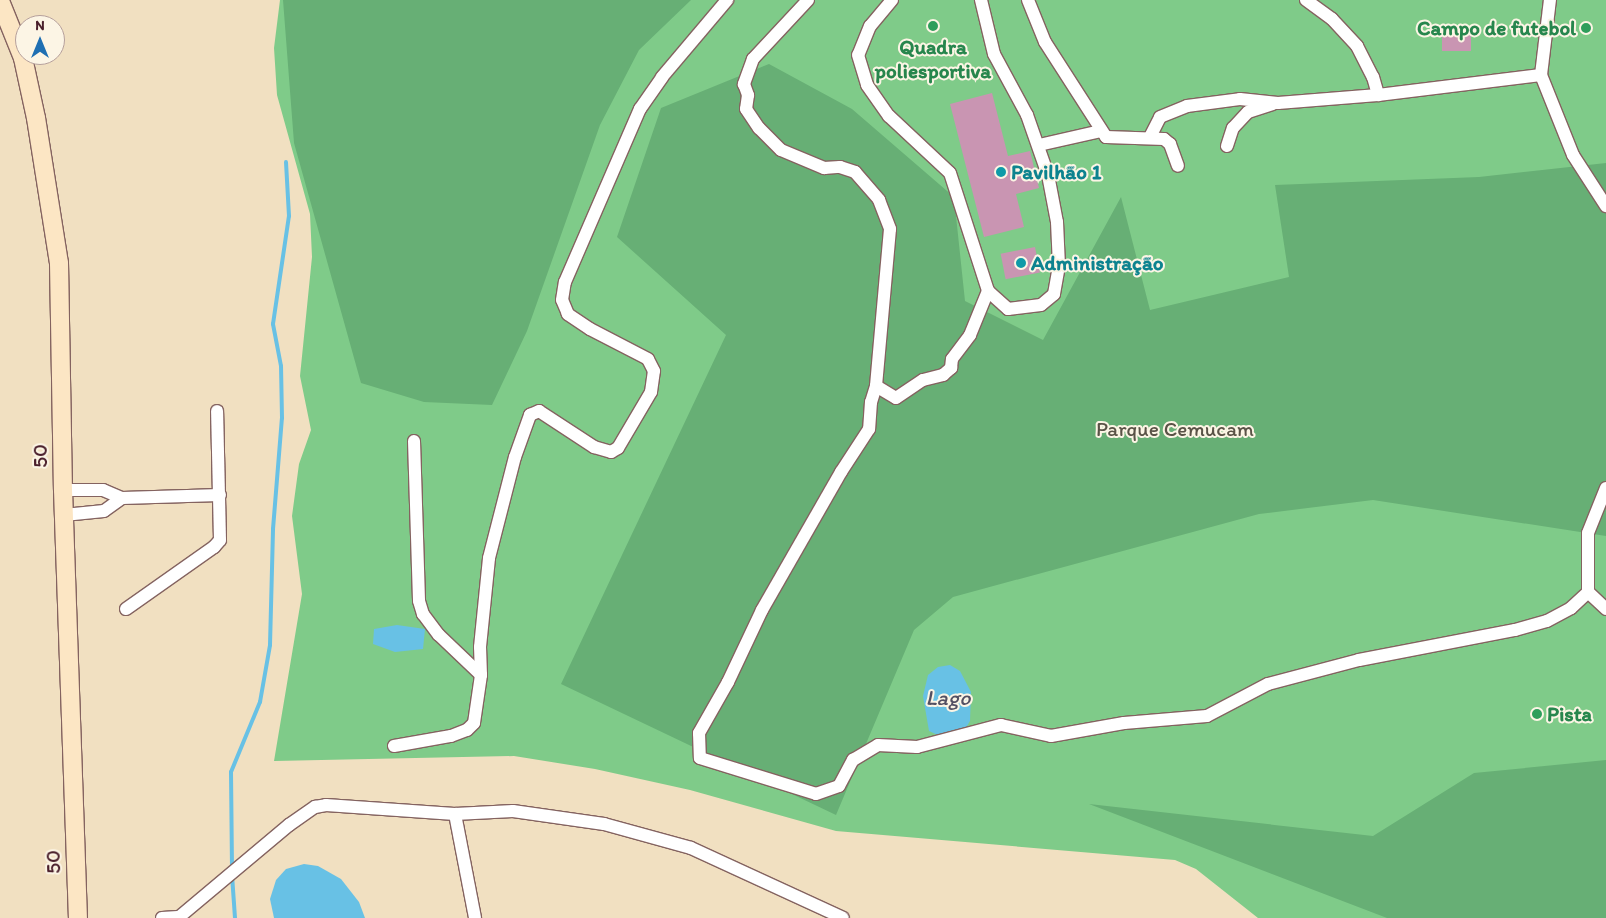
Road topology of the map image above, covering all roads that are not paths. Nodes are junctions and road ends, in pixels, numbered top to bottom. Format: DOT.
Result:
graph roads {
  1 [pos="727,0"];
  2 [pos="808,0"];
  3 [pos="892,0"];
  4 [pos="981,0"];
  5 [pos="1028,0"];
  6 [pos="1306,0"];
  7 [pos="1318,0"];
  8 [pos="1550,0"];
  9 [pos="0,2"];
  10 [pos="1356,46"];
  11 [pos="1541,74"];
  12 [pos="1378,95"];
  13 [pos="1278,103"];
  14 [pos="1101,131"];
  15 [pos="1150,137"];
  16 [pos="1039,145"];
  17 [pos="1227,146"];
  18 [pos="1178,166"];
  19 [pos="1606,206"];
  20 [pos="988,291"];
  21 [pos="876,386"];
  22 [pos="217,411"];
  23 [pos="414,441"];
  24 [pos="1606,488"];
  25 [pos="63,490"];
  26 [pos="220,495"];
  27 [pos="122,498"];
  28 [pos="64,515"];
  29 [pos="1588,592"];
  30 [pos="126,609"];
  31 [pos="1606,609"];
  32 [pos="481,676"];
  33 [pos="394,746"];
  34 [pos="455,814"];
  35 [pos="178,917"];
  36 [pos="78,918"];
  37 [pos="162,918"];
  38 [pos="475,918"];
  39 [pos="843,918"];
  1 -- 32 [label="street"];
  2 -- 21 [label="street"];
  3 -- 20 [label="street"];
  4 -- 16 [label="street"];
  5 -- 14 [label="street"];
  6 -- 10 [label="street"];
  7 -- 10 [label="street"];
  8 -- 11 [label="street"];
  9 -- 25 [label="main road, 50"];
  10 -- 12 [label="street"];
  11 -- 12 [label="street"];
  11 -- 19 [label="street"];
  12 -- 13 [label="street"];
  13 -- 15 [label="street"];
  13 -- 17 [label="street"];
  14 -- 15 [label="street"];
  14 -- 16 [label="street"];
  15 -- 18 [label="street"];
  16 -- 20 [label="street"];
  20 -- 21 [label="street"];
  21 -- 29 [label="street"];
  22 -- 26 [label="street"];
  23 -- 32 [label="street"];
  24 -- 29 [label="street"];
  25 -- 27 [label="street"];
  25 -- 28 [label="main road, 50"];
  26 -- 27 [label="street"];
  26 -- 30 [label="street"];
  27 -- 28 [label="street"];
  28 -- 36 [label="main road, 50"];
  29 -- 31 [label="street"];
  32 -- 33 [label="street"];
  34 -- 35 [label="street"];
  34 -- 38 [label="street"];
  34 -- 39 [label="street"];
  35 -- 37 [label="street"];
}
